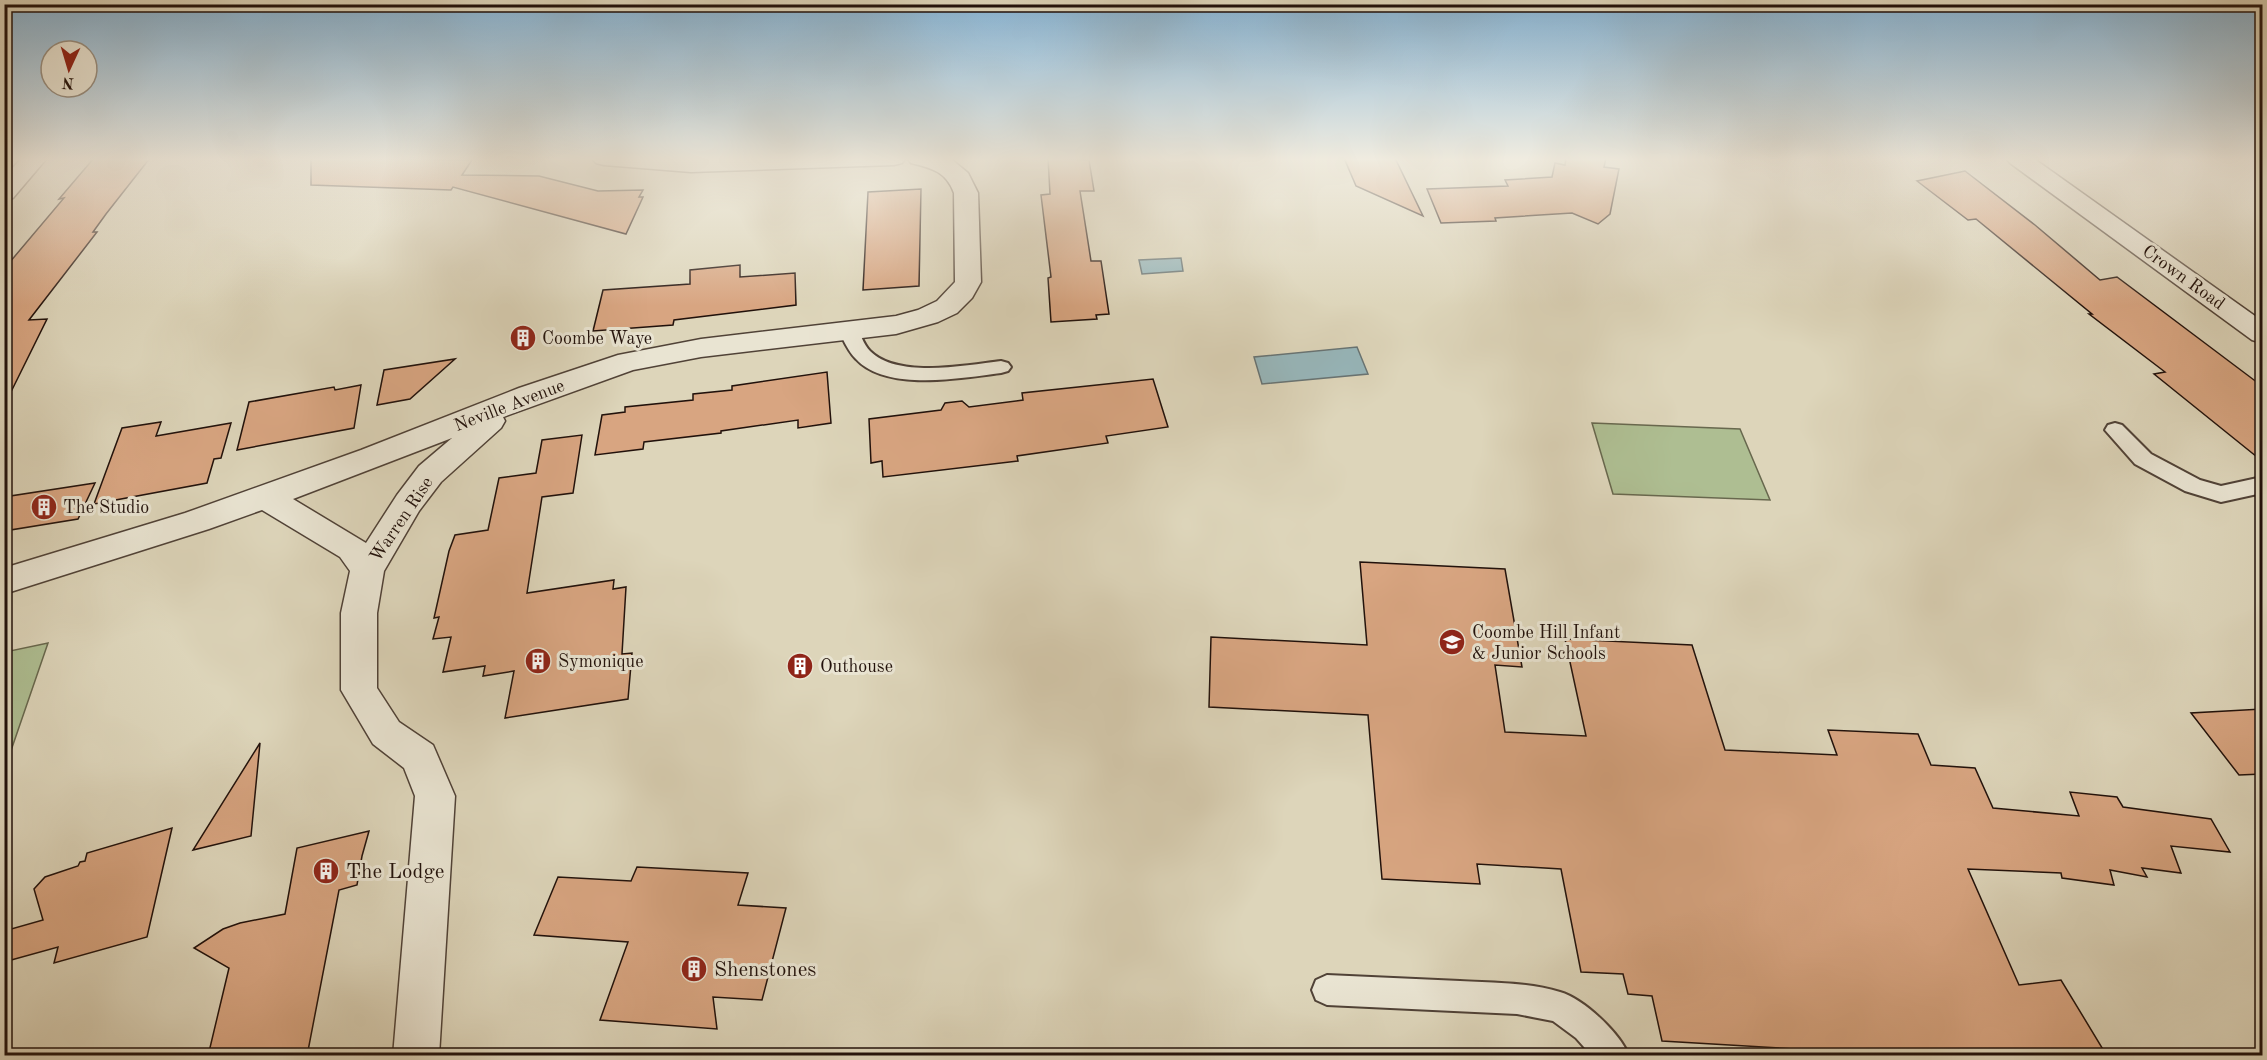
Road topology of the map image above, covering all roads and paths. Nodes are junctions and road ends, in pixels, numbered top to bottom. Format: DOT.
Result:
graph roads {
  1 [pos="966,207"];
  2 [pos="2088,207"];
  3 [pos="849,330"];
  4 [pos="2262,334"];
  5 [pos="1001,367"];
  6 [pos="529,395"];
  7 [pos="2115,430"];
  8 [pos="2262,485"];
  9 [pos="265,497"];
  10 [pos="367,570"];
  11 [pos="4,581"];
  12 [pos="1327,990"];
  13 [pos="416,1056"];
  14 [pos="1614,1056"];
  1 -- 3 [label="street, Neville Avenue"];
  2 -- 4 [label="street, Crown Road"];
  3 -- 5 [label="lane"];
  3 -- 6 [label="street, Neville Avenue"];
  6 -- 9 [label="street, Neville Avenue"];
  6 -- 10 [label="street, Warren Rise"];
  7 -- 8 [label="lane"];
  9 -- 10 [label="street"];
  9 -- 11 [label="street, Neville Avenue"];
  10 -- 13 [label="street, Warren Rise"];
  12 -- 14 [label="lane"];
}
